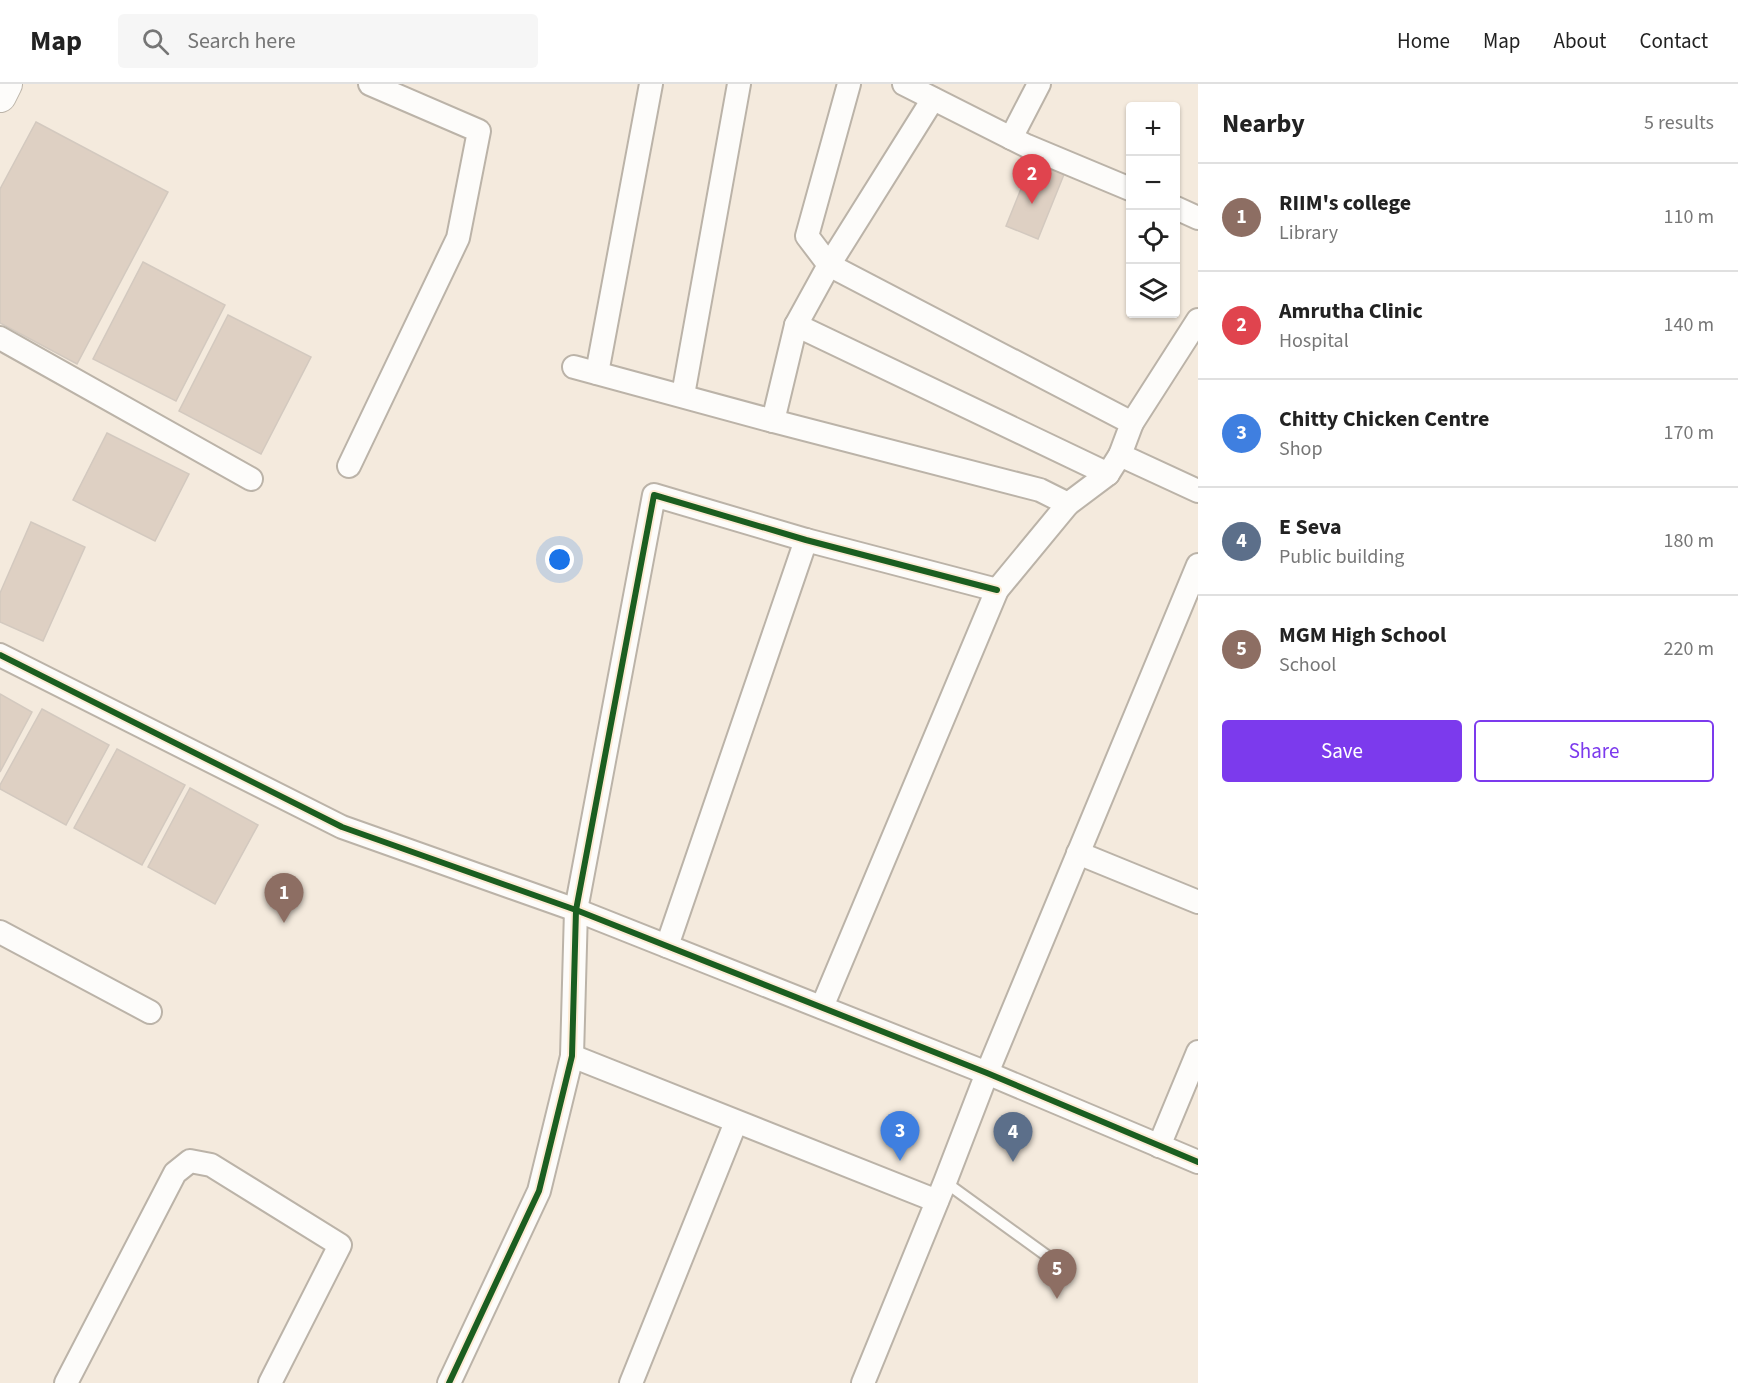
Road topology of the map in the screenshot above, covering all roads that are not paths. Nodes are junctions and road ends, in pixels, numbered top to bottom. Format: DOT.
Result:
graph roads {
  1 [pos="6,84"];
  2 [pos="370,84"];
  3 [pos="651,84"];
  4 [pos="739,84"];
  5 [pos="849,84"];
  6 [pos="1039,84"];
  7 [pos="911,86"];
  8 [pos="0,96"];
  9 [pos="933,99"];
  10 [pos="1011,138"];
  11 [pos="1126,187"];
  12 [pos="1180,210"];
  13 [pos="1198,218"];
  14 [pos="829,265"];
  15 [pos="1198,320"];
  16 [pos="796,325"];
  17 [pos="0,338"];
  18 [pos="574,367"];
  19 [pos="597,373"];
  20 [pos="683,395"];
  21 [pos="773,422"];
  22 [pos="1132,423"];
  23 [pos="1120,454"];
  24 [pos="348,465"];
  25 [pos="1108,474"];
  26 [pos="252,479"];
  27 [pos="1198,491"];
  28 [pos="1068,504"];
  29 [pos="806,540"];
  30 [pos="1198,565"];
  31 [pos="997,590"];
  32 [pos="0,655"];
  33 [pos="1078,852"];
  34 [pos="1198,902"];
  35 [pos="576,910"];
  36 [pos="0,932"];
  37 [pos="667,946"];
  38 [pos="822,1007"];
  39 [pos="150,1012"];
  40 [pos="1198,1052"];
  41 [pos="572,1056"];
  42 [pos="987,1073"];
  43 [pos="735,1122"];
  44 [pos="1159,1146"];
  45 [pos="1198,1162"];
  46 [pos="941,1191"];
  47 [pos="1068,1271"];
  48 [pos="66,1383"];
  49 [pos="270,1383"];
  50 [pos="449,1383"];
  51 [pos="632,1383"];
  52 [pos="862,1383"];
  1 -- 8 [label="street"];
  2 -- 24 [label="street"];
  3 -- 19 [label="street"];
  4 -- 20 [label="street"];
  5 -- 14 [label="street"];
  6 -- 10 [label="street"];
  7 -- 9 [label="street"];
  9 -- 10 [label="street"];
  9 -- 14 [label="street"];
  10 -- 11 [label="street"];
  12 -- 13 [label="street"];
  14 -- 16 [label="street"];
  14 -- 22 [label="street"];
  15 -- 22 [label="street"];
  16 -- 21 [label="street"];
  16 -- 25 [label="street"];
  17 -- 26 [label="street"];
  18 -- 19 [label="street"];
  19 -- 20 [label="street"];
  20 -- 21 [label="street"];
  21 -- 28 [label="street"];
  22 -- 23 [label="street"];
  23 -- 25 [label="street"];
  23 -- 27 [label="street"];
  25 -- 28 [label="street"];
  28 -- 31 [label="street"];
  29 -- 31 [label="street"];
  29 -- 35 [label="street"];
  29 -- 37 [label="street"];
  30 -- 33 [label="street"];
  31 -- 38 [label="street"];
  32 -- 35 [label="street"];
  33 -- 34 [label="street"];
  33 -- 42 [label="street"];
  35 -- 37 [label="street"];
  35 -- 41 [label="street"];
  36 -- 39 [label="street"];
  37 -- 38 [label="street"];
  38 -- 42 [label="street"];
  40 -- 44 [label="street"];
  41 -- 43 [label="street"];
  41 -- 50 [label="street"];
  42 -- 44 [label="street"];
  42 -- 46 [label="street"];
  43 -- 46 [label="street"];
  43 -- 51 [label="street"];
  44 -- 45 [label="street"];
  46 -- 47 [label="lane"];
  46 -- 52 [label="street"];
  48 -- 49 [label="street"];
}
